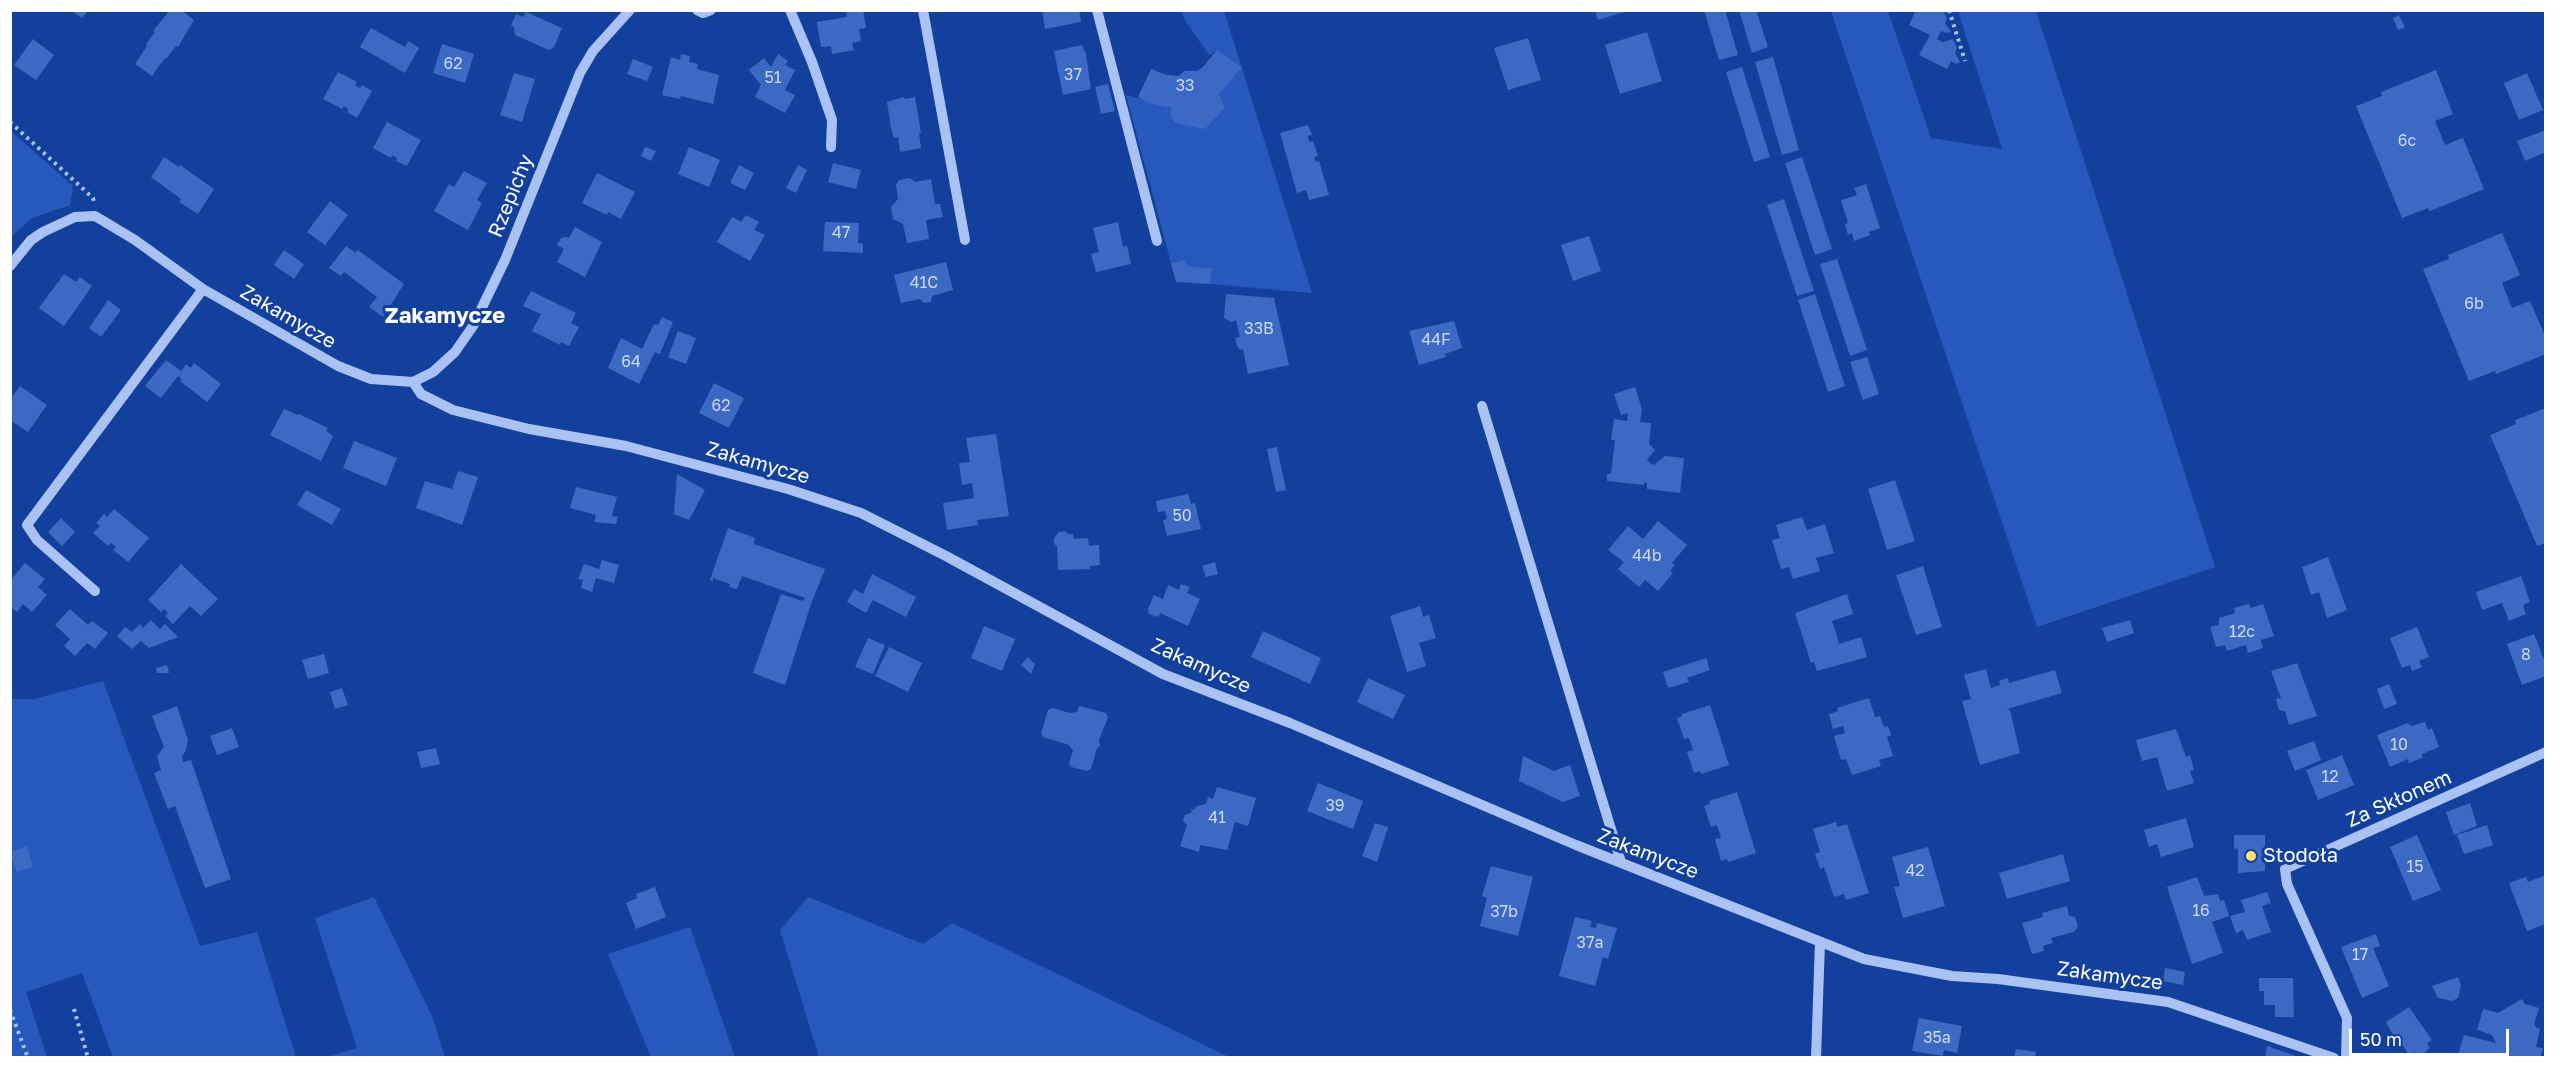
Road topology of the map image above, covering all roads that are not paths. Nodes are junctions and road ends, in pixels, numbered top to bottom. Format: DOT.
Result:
graph roads {
  1 [pos="630,10"];
  2 [pos="697,10"];
  3 [pos="711,10"];
  4 [pos="790,10"];
  5 [pos="923,10"];
  6 [pos="1097,10"];
  7 [pos="831,147"];
  8 [pos="965,240"];
  9 [pos="1157,241"];
  10 [pos="10,266"];
  11 [pos="203,289"];
  12 [pos="412,382"];
  13 [pos="1482,406"];
  14 [pos="95,591"];
  15 [pos="2546,752"];
  16 [pos="1621,862"];
  17 [pos="1820,942"];
  18 [pos="1816,1058"];
  19 [pos="2334,1058"];
  20 [pos="2346,1058"];
  1 -- 12 [label="street, Rzepichy"];
  2 -- 3 [label="street"];
  4 -- 7 [label="street"];
  5 -- 8 [label="street"];
  6 -- 9 [label="street"];
  10 -- 11 [label="street, Zakamycze"];
  11 -- 12 [label="street, Zakamycze"];
  11 -- 14 [label="street"];
  12 -- 16 [label="street, Zakamycze"];
  13 -- 16 [label="street"];
  15 -- 20 [label="street, Za Skłonem"];
  16 -- 17 [label="street, Zakamycze"];
  17 -- 18 [label="street"];
  17 -- 19 [label="street, Zakamycze"];
}
